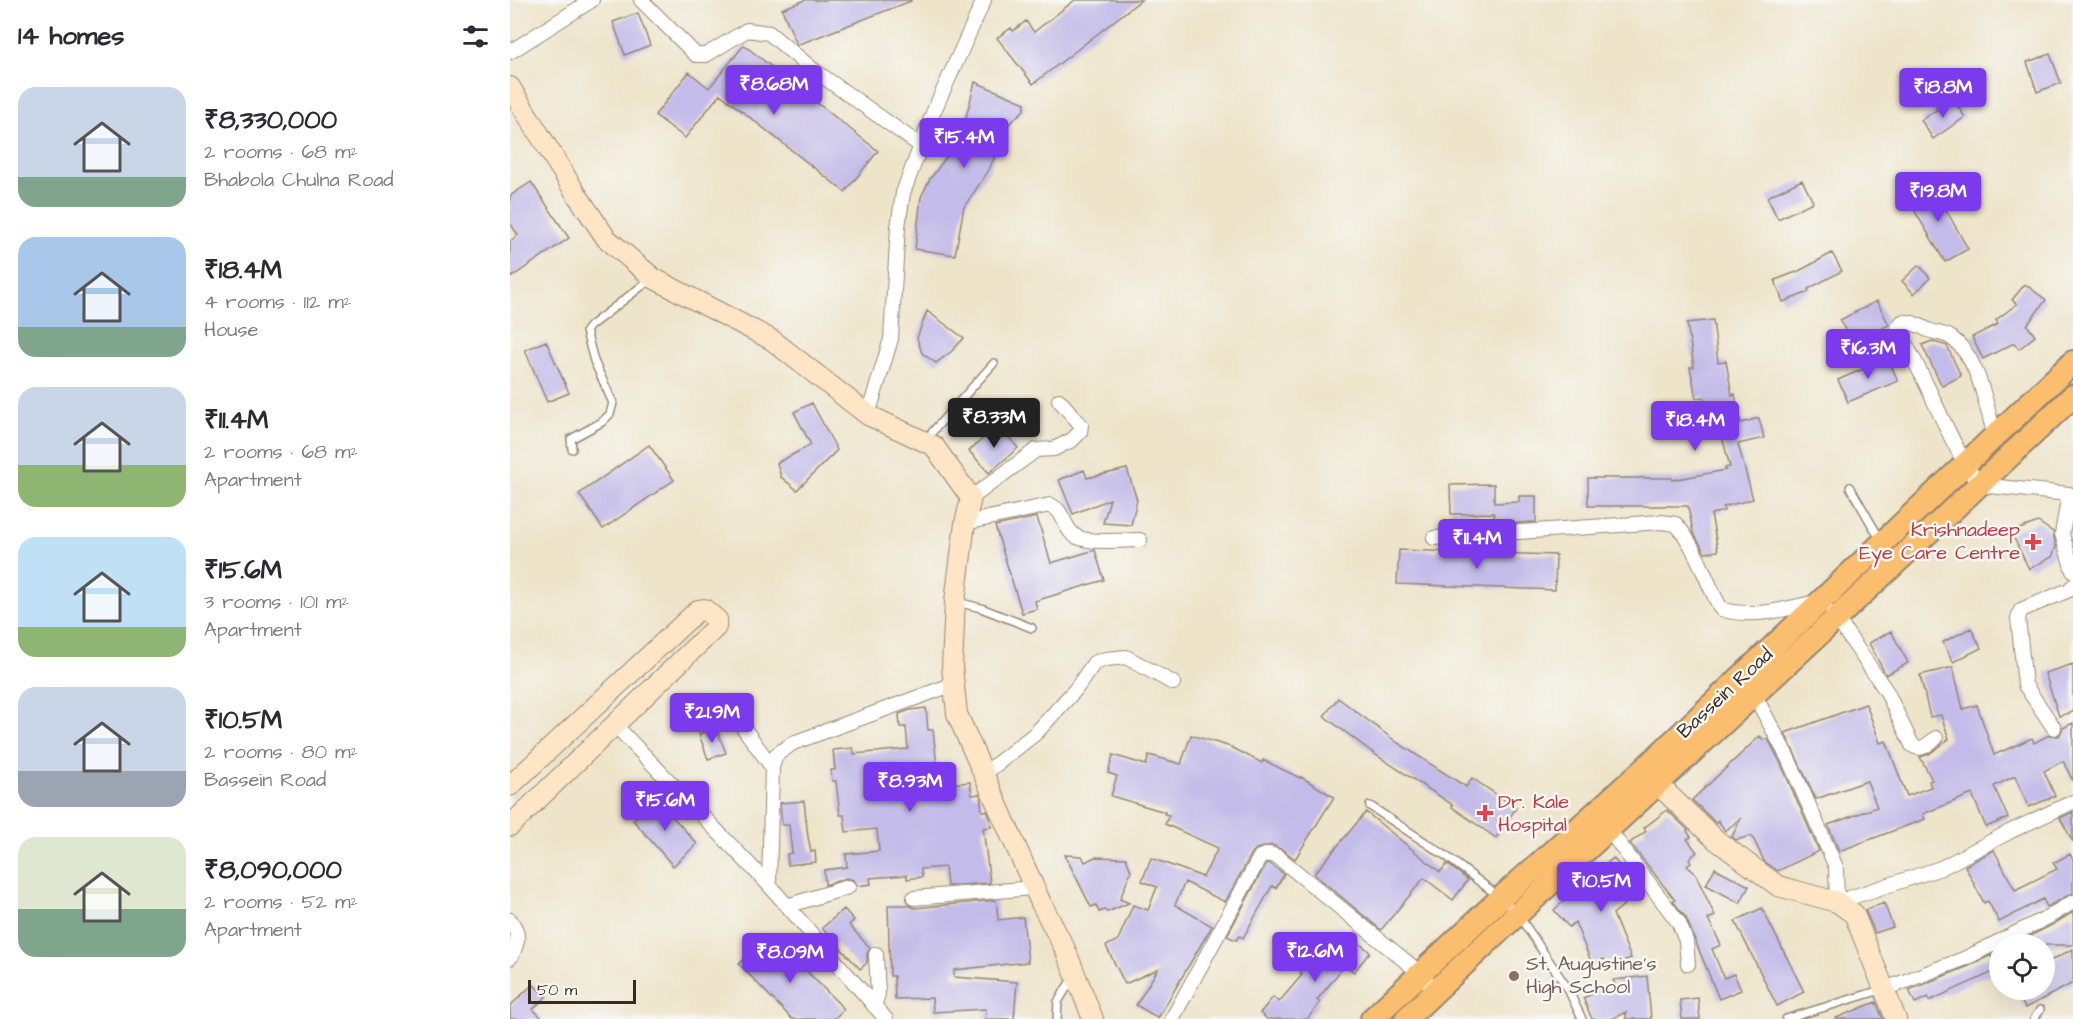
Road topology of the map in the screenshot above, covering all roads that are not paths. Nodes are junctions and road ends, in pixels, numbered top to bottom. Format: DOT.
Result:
graph roads {
  1 [pos="592,0"];
  2 [pos="641,0"];
  3 [pos="984,0"];
  4 [pos="510,52"];
  5 [pos="510,87"];
  6 [pos="921,146"];
  7 [pos="653,278"];
  8 [pos="2073,362"];
  9 [pos="994,363"];
  10 [pos="2073,396"];
  11 [pos="1059,400"];
  12 [pos="868,415"];
  13 [pos="1995,437"];
  14 [pos="924,441"];
  15 [pos="573,449"];
  16 [pos="1965,465"];
  17 [pos="1978,485"];
  18 [pos="1850,487"];
  19 [pos="2071,495"];
  20 [pos="971,498"];
  21 [pos="965,523"];
  22 [pos="1434,538"];
  23 [pos="1140,540"];
  24 [pos="1882,544"];
  25 [pos="2073,571"];
  26 [pos="2073,586"];
  27 [pos="955,601"];
  28 [pos="1821,601"];
  29 [pos="1838,618"];
  30 [pos="1032,628"];
  31 [pos="668,639"];
  32 [pos="684,658"];
  33 [pos="1173,683"];
  34 [pos="954,684"];
  35 [pos="1754,694"];
  36 [pos="726,704"];
  37 [pos="615,725"];
  38 [pos="2054,728"];
  39 [pos="1936,738"];
  40 [pos="772,767"];
  41 [pos="984,774"];
  42 [pos="1651,777"];
  43 [pos="510,786"];
  44 [pos="2073,802"];
  45 [pos="1370,806"];
  46 [pos="510,826"];
  47 [pos="1608,829"];
  48 [pos="769,885"];
  49 [pos="848,887"];
  50 [pos="1034,888"];
  51 [pos="914,898"];
  52 [pos="1837,902"];
  53 [pos="2073,902"];
  54 [pos="1509,905"];
  55 [pos="787,906"];
  56 [pos="510,920"];
  57 [pos="876,954"];
  58 [pos="510,958"];
  59 [pos="1688,964"];
  60 [pos="1074,974"];
  61 [pos="1420,974"];
  62 [pos="1885,989"];
  63 [pos="1435,991"];
  64 [pos="874,1006"];
  65 [pos="2040,1010"];
  66 [pos="886,1019"];
  67 [pos="1057,1019"];
  68 [pos="1093,1019"];
  69 [pos="1172,1019"];
  70 [pos="1372,1019"];
  71 [pos="1406,1019"];
  72 [pos="1582,1019"];
  73 [pos="1786,1019"];
  74 [pos="1896,1019"];
  75 [pos="2034,1019"];
  1 -- 4 [label="street"];
  2 -- 6 [label="street"];
  3 -- 6 [label="street"];
  5 -- 7 [label="street"];
  6 -- 12 [label="street"];
  7 -- 12 [label="street"];
  7 -- 15 [label="lane"];
  8 -- 13 [label="main road, Bassein Road"];
  9 -- 14 [label="lane"];
  10 -- 17 [label="main road, Bassein Road"];
  11 -- 20 [label="street"];
  12 -- 14 [label="street"];
  13 -- 16 [label="main road, Bassein Road"];
  13 -- 16 [label="street"];
  14 -- 20 [label="street"];
  16 -- 17 [label="street"];
  16 -- 24 [label="main road, Bassein Road"];
  17 -- 19 [label="street"];
  17 -- 29 [label="main road, Bassein Road"];
  18 -- 24 [label="lane"];
  19 -- 25 [label="street"];
  20 -- 21 [label="street"];
  21 -- 23 [label="street"];
  21 -- 27 [label="street"];
  22 -- 28 [label="street"];
  24 -- 28 [label="main road, Bassein Road"];
  26 -- 38 [label="street"];
  27 -- 30 [label="lane"];
  27 -- 34 [label="street"];
  28 -- 29 [label="street"];
  28 -- 42 [label="main road, Bassein Road"];
  29 -- 35 [label="main road, Bassein Road"];
  29 -- 39 [label="street"];
  31 -- 32 [label="street"];
  31 -- 32 [label="street"];
  31 -- 43 [label="street"];
  32 -- 37 [label="street"];
  33 -- 41 [label="street"];
  34 -- 40 [label="street"];
  34 -- 41 [label="street"];
  35 -- 42 [label="main road, Bassein Road"];
  35 -- 52 [label="street"];
  36 -- 40 [label="street"];
  37 -- 46 [label="street"];
  37 -- 48 [label="street"];
  40 -- 48 [label="street"];
  41 -- 50 [label="street"];
  42 -- 47 [label="main road, Bassein Road"];
  42 -- 52 [label="street"];
  42 -- 54 [label="main road, Bassein Road"];
  44 -- 52 [label="street"];
  45 -- 54 [label="lane"];
  47 -- 54 [label="main road, Bassein Road"];
  47 -- 59 [label="street"];
  48 -- 55 [label="street"];
  49 -- 55 [label="street"];
  50 -- 51 [label="street"];
  50 -- 60 [label="street"];
  52 -- 62 [label="street"];
  53 -- 62 [label="street"];
  54 -- 61 [label="main road, Bassein Road"];
  54 -- 63 [label="main road, Bassein Road"];
  54 -- 72 [label="lane"];
  55 -- 64 [label="street"];
  56 -- 58 [label="street"];
  57 -- 64 [label="street"];
  60 -- 67 [label="lane"];
  60 -- 68 [label="street"];
  61 -- 63 [label="street"];
  61 -- 69 [label="street"];
  61 -- 70 [label="main road, Bassein Road"];
  62 -- 73 [label="lane"];
  62 -- 74 [label="street"];
  63 -- 71 [label="main road, Bassein Road"];
  64 -- 66 [label="street"];
  65 -- 75 [label="lane"];
}
